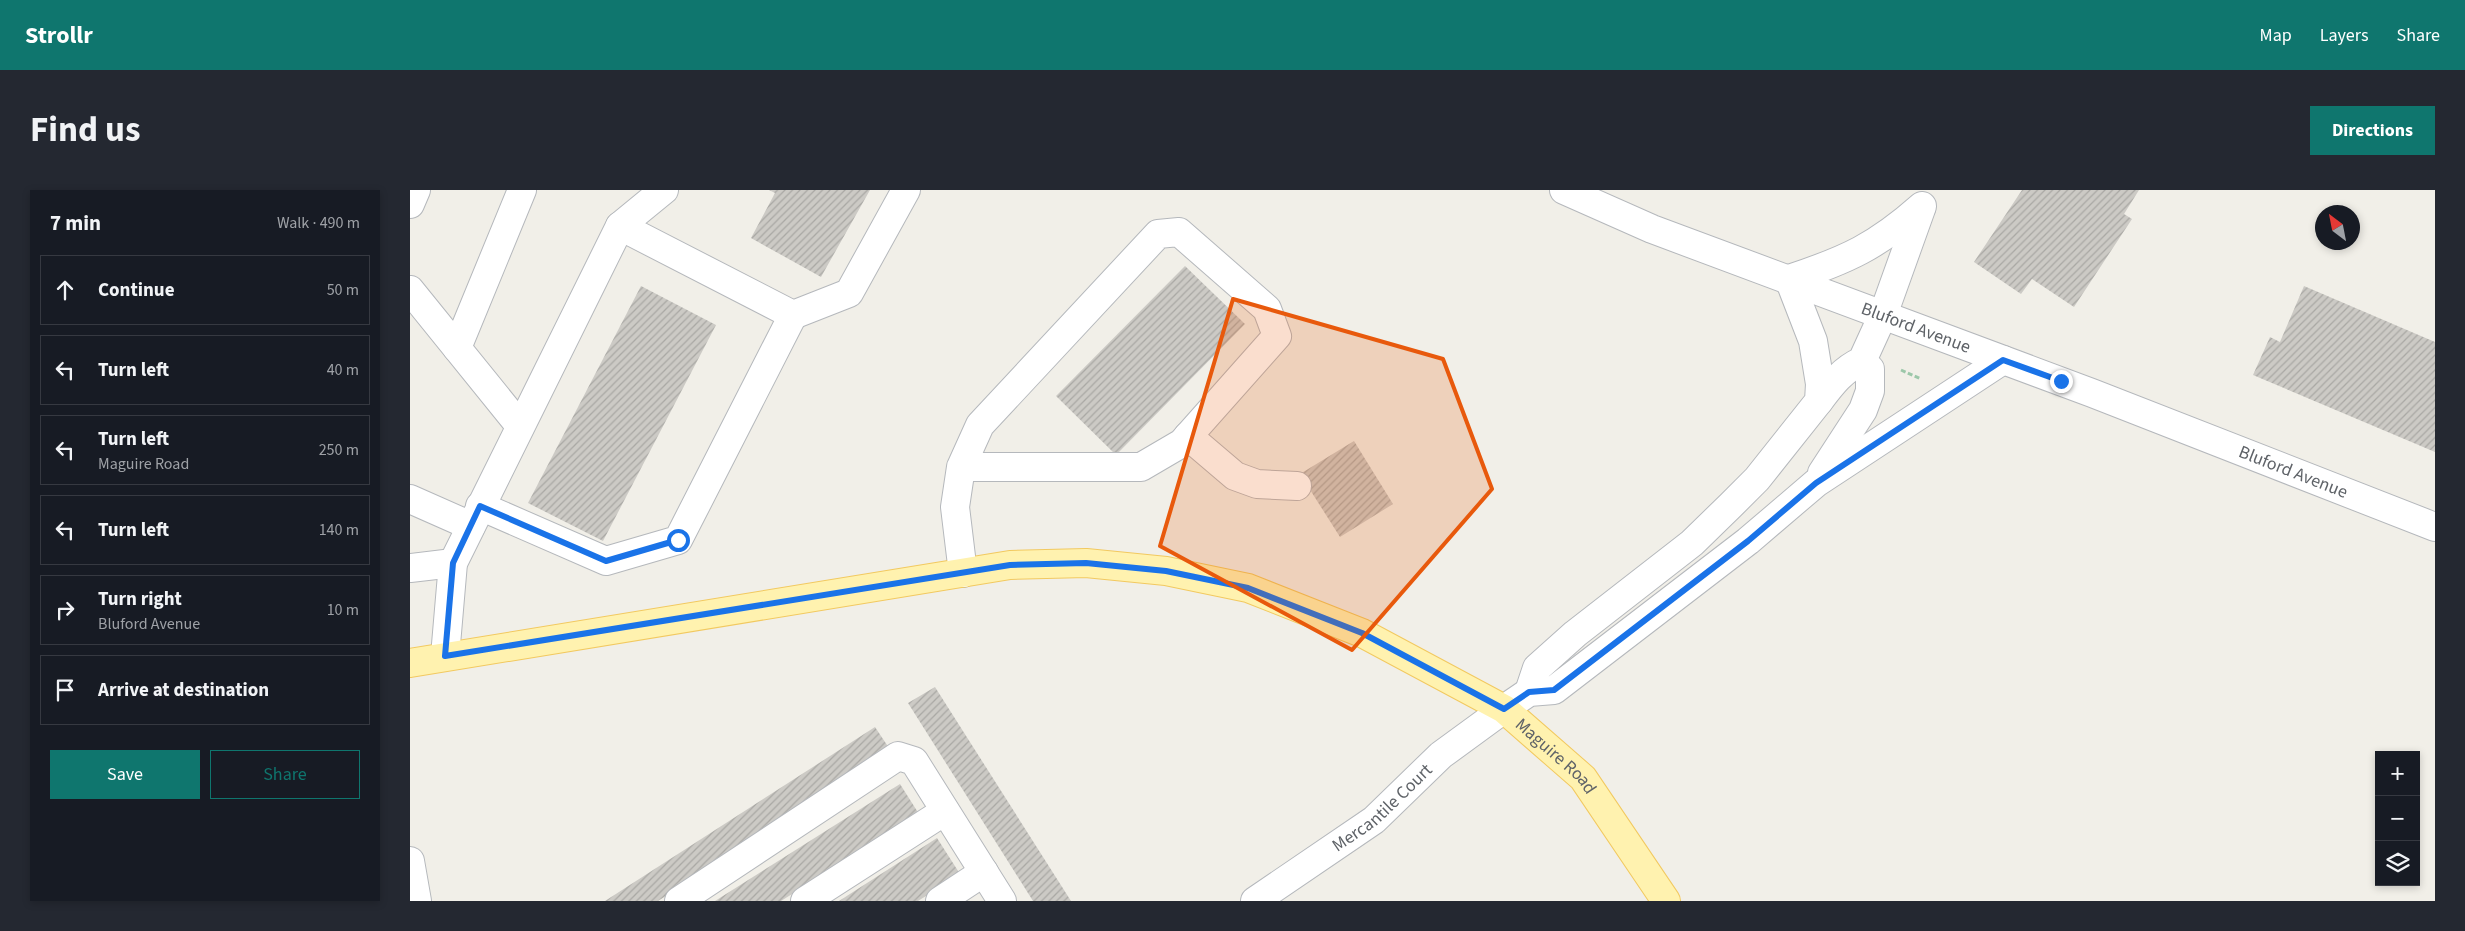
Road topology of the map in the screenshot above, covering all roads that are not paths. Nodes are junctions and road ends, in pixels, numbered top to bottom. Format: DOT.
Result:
graph roads {
  1 [pos="416,190"];
  2 [pos="522,190"];
  3 [pos="664,190"];
  4 [pos="906,190"];
  5 [pos="1564,190"];
  6 [pos="1926,198"];
  7 [pos="410,204"];
  8 [pos="620,226"];
  9 [pos="1789,279"];
  10 [pos="410,290"];
  11 [pos="793,315"];
  12 [pos="1883,315"];
  13 [pos="457,348"];
  14 [pos="2003,360"];
  15 [pos="1862,361"];
  16 [pos="1819,401"];
  17 [pos="520,426"];
  18 [pos="1188,436"];
  19 [pos="961,466"];
  20 [pos="1816,483"];
  21 [pos="1297,486"];
  22 [pos="410,499"];
  23 [pos="476,516"];
  24 [pos="2435,527"];
  25 [pos="453,563"];
  26 [pos="410,568"];
  27 [pos="963,573"];
  28 [pos="445,656"];
  29 [pos="410,663"];
  30 [pos="1529,692"];
  31 [pos="1504,709"];
  32 [pos="945,811"];
  33 [pos="410,861"];
  34 [pos="984,872"];
  35 [pos="417,901"];
  36 [pos="679,901"];
  37 [pos="805,901"];
  38 [pos="940,901"];
  39 [pos="1002,901"];
  40 [pos="1255,901"];
  41 [pos="1666,901"];
  1 -- 7 [label="street"];
  2 -- 13 [label="street"];
  3 -- 8 [label="street"];
  4 -- 11 [label="street"];
  5 -- 9 [label="street, Bluford Avenue"];
  6 -- 9 [label="street"];
  6 -- 12 [label="street"];
  8 -- 11 [label="street"];
  8 -- 17 [label="street"];
  9 -- 12 [label="street, Bluford Avenue"];
  9 -- 16 [label="street"];
  10 -- 13 [label="street"];
  11 -- 23 [label="street"];
  12 -- 14 [label="street, Bluford Avenue"];
  12 -- 15 [label="street"];
  13 -- 17 [label="street"];
  14 -- 20 [label="street"];
  14 -- 24 [label="street, Bluford Avenue"];
  15 -- 16 [label="street"];
  15 -- 20 [label="street"];
  16 -- 30 [label="street"];
  17 -- 23 [label="street"];
  18 -- 19 [label="street"];
  18 -- 19 [label="street"];
  18 -- 21 [label="street"];
  19 -- 27 [label="street"];
  20 -- 30 [label="street"];
  22 -- 23 [label="street"];
  23 -- 25 [label="street"];
  25 -- 26 [label="street"];
  25 -- 28 [label="street"];
  27 -- 28 [label="main road, Maguire Road"];
  27 -- 31 [label="main road, Maguire Road"];
  28 -- 29 [label="main road, Maguire Road"];
  30 -- 31 [label="street, Mercantile Court"];
  31 -- 40 [label="street, Mercantile Court"];
  31 -- 41 [label="main road, Maguire Road"];
  32 -- 34 [label="street"];
  32 -- 36 [label="street"];
  32 -- 37 [label="street"];
  33 -- 35 [label="street"];
  34 -- 38 [label="street"];
  34 -- 39 [label="street"];
}
